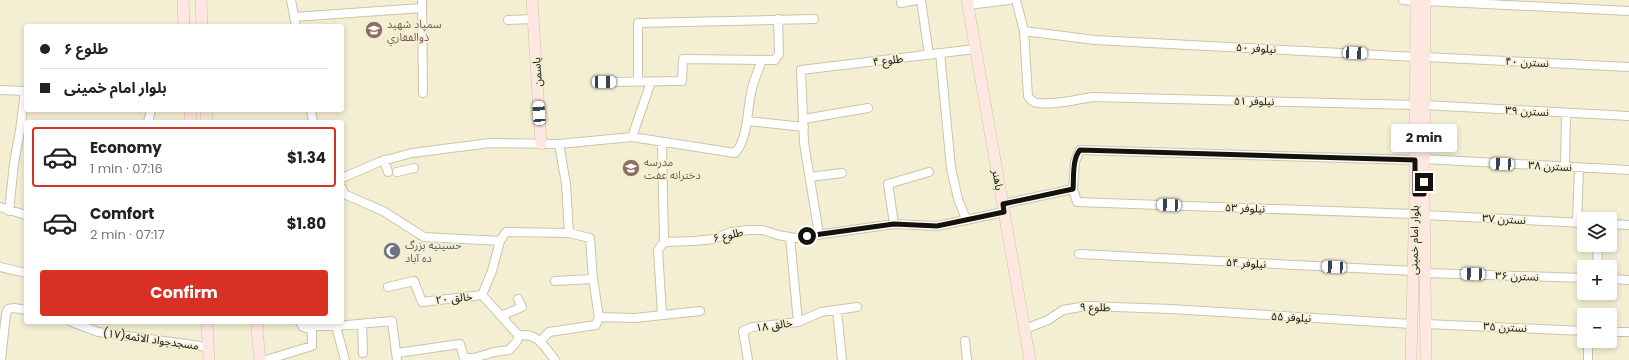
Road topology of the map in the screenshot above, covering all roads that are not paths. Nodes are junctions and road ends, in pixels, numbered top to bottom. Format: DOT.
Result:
graph roads {
  1 [pos="183,0"];
  2 [pos="201,0"];
  3 [pos="291,0"];
  4 [pos="532,0"];
  5 [pos="917,0"];
  6 [pos="921,0"];
  7 [pos="1009,0"];
  8 [pos="1016,0"];
  9 [pos="1403,0"];
  10 [pos="1421,0"];
  11 [pos="967,2"];
  12 [pos="901,3"];
  13 [pos="422,4"];
  14 [pos="1629,10"];
  15 [pos="294,17"];
  16 [pos="778,19"];
  17 [pos="814,19"];
  18 [pos="508,20"];
  19 [pos="533,20"];
  20 [pos="184,24"];
  21 [pos="202,24"];
  22 [pos="296,24"];
  23 [pos="1024,32"];
  24 [pos="975,49"];
  25 [pos="940,53"];
  26 [pos="929,55"];
  27 [pos="1421,57"];
  28 [pos="762,60"];
  29 [pos="1629,66"];
  30 [pos="638,81"];
  31 [pos="604,82"];
  32 [pos="652,82"];
  33 [pos="0,90"];
  34 [pos="24,91"];
  35 [pos="423,93"];
  36 [pos="1420,105"];
  37 [pos="868,108"];
  38 [pos="24,112"];
  39 [pos="1566,113"];
  40 [pos="1629,116"];
  41 [pos="747,121"];
  42 [pos="804,123"];
  43 [pos="23,132"];
  44 [pos="632,137"];
  45 [pos="662,142"];
  46 [pos="541,144"];
  47 [pos="559,144"];
  48 [pos="399,156"];
  49 [pos="384,160"];
  50 [pos="1419,160"];
  51 [pos="1565,167"];
  52 [pos="414,168"];
  53 [pos="1579,168"];
  54 [pos="1629,170"];
  55 [pos="388,172"];
  56 [pos="930,172"];
  57 [pos="842,174"];
  58 [pos="344,177"];
  59 [pos="810,177"];
  60 [pos="1073,189"];
  61 [pos="344,194"];
  62 [pos="0,207"];
  63 [pos="1003,208"];
  64 [pos="9,211"];
  65 [pos="1580,212"];
  66 [pos="24,215"];
  67 [pos="1419,215"];
  68 [pos="966,219"];
  69 [pos="1577,223"];
  70 [pos="894,224"];
  71 [pos="1617,224"];
  72 [pos="1629,225"];
  73 [pos="569,232"];
  74 [pos="819,234"];
  75 [pos="790,237"];
  76 [pos="500,241"];
  77 [pos="664,242"];
  78 [pos="1079,254"];
  79 [pos="0,267"];
  80 [pos="1414,271"];
  81 [pos="24,273"];
  82 [pos="1426,273"];
  83 [pos="1577,278"];
  84 [pos="593,279"];
  85 [pos="1617,279"];
  86 [pos="1629,280"];
  87 [pos="555,281"];
  88 [pos="388,287"];
  89 [pos="482,295"];
  90 [pos="518,299"];
  91 [pos="0,305"];
  92 [pos="857,307"];
  93 [pos="13,308"];
  94 [pos="1171,309"];
  95 [pos="24,310"];
  96 [pos="836,310"];
  97 [pos="700,311"];
  98 [pos="662,314"];
  99 [pos="501,316"];
  100 [pos="600,317"];
  101 [pos="798,322"];
  102 [pos="77,324"];
  103 [pos="207,324"];
  104 [pos="258,324"];
  105 [pos="302,324"];
  106 [pos="362,324"];
  107 [pos="1411,324"];
  108 [pos="1426,324"];
  109 [pos="336,326"];
  110 [pos="1025,329"];
  111 [pos="1577,331"];
  112 [pos="1617,332"];
  113 [pos="1629,332"];
  114 [pos="519,336"];
  115 [pos="965,341"];
  116 [pos="540,342"];
  117 [pos="208,347"];
  118 [pos="1588,348"];
  119 [pos="363,353"];
  120 [pos="397,357"];
  121 [pos="1,360"];
  122 [pos="209,360"];
  123 [pos="260,360"];
  124 [pos="266,360"];
  125 [pos="345,360"];
  126 [pos="555,360"];
  127 [pos="748,360"];
  128 [pos="842,360"];
  129 [pos="967,360"];
  130 [pos="1030,360"];
  131 [pos="1411,360"];
  132 [pos="1426,360"];
  133 [pos="1588,360"];
  1 -- 20 [label="main road"];
  2 -- 21 [label="main road"];
  3 -- 15 [label="street"];
  4 -- 19 [label="main road, یاسمن"];
  5 -- 12 [label="street"];
  6 -- 26 [label="street"];
  7 -- 11 [label="street"];
  8 -- 23 [label="street"];
  9 -- 10 [label="street"];
  10 -- 14 [label="street"];
  10 -- 27 [label="main road, بلوار امام خمینی"];
  11 -- 24 [label="main road, باهنر"];
  13 -- 15 [label="street"];
  13 -- 35 [label="street"];
  15 -- 22 [label="street"];
  16 -- 17 [label="street"];
  16 -- 28 [label="street"];
  16 -- 30 [label="street"];
  18 -- 19 [label="street"];
  19 -- 46 [label="main road, یاسمن"];
  23 -- 27 [label="street, نیلوفر ۵۰"];
  23 -- 36 [label="street, نیلوفر ۵۱"];
  24 -- 25 [label="street, طلوع ۴"];
  24 -- 63 [label="main road, باهنر"];
  25 -- 26 [label="street, طلوع ۴"];
  25 -- 68 [label="street"];
  26 -- 42 [label="street, طلوع ۴"];
  27 -- 29 [label="street, نسترن ۴۰"];
  27 -- 36 [label="main road, بلوار امام خمینی"];
  28 -- 32 [label="street"];
  28 -- 41 [label="street"];
  30 -- 31 [label="street"];
  30 -- 32 [label="street"];
  32 -- 44 [label="street"];
  33 -- 34 [label="street"];
  36 -- 39 [label="street, نسترن ۳۹"];
  36 -- 50 [label="main road, بلوار امام خمینی"];
  37 -- 42 [label="street"];
  38 -- 43 [label="street"];
  39 -- 40 [label="street, نسترن ۳۹"];
  39 -- 51 [label="street"];
  41 -- 42 [label="street"];
  41 -- 45 [label="street"];
  42 -- 59 [label="street"];
  43 -- 64 [label="street"];
  44 -- 45 [label="street"];
  44 -- 47 [label="street"];
  45 -- 77 [label="street"];
  46 -- 47 [label="street"];
  46 -- 48 [label="street"];
  47 -- 73 [label="street"];
  48 -- 49 [label="street"];
  48 -- 52 [label="street"];
  49 -- 55 [label="street"];
  49 -- 58 [label="street"];
  50 -- 51 [label="street, نسترن ۳۸"];
  50 -- 60 [label="street, نسترن ۳۸"];
  50 -- 67 [label="main road, بلوار امام خمینی"];
  51 -- 53 [label="street, نسترن ۳۸"];
  53 -- 54 [label="street, نسترن ۳۸"];
  53 -- 65 [label="street"];
  56 -- 70 [label="street"];
  57 -- 59 [label="street"];
  59 -- 74 [label="street"];
  60 -- 63 [label="street, طلوع ۶"];
  60 -- 67 [label="street, نیلوفر ۵۳"];
  61 -- 76 [label="street"];
  62 -- 64 [label="street"];
  63 -- 68 [label="street, طلوع ۶"];
  63 -- 110 [label="main road, باهنر"];
  64 -- 66 [label="street"];
  67 -- 69 [label="street, نسترن ۳۷"];
  67 -- 80 [label="main road, بلوار امام خمینی"];
  67 -- 82 [label="main road, بلوار امام خمینی"];
  68 -- 70 [label="street, طلوع ۶"];
  70 -- 74 [label="street, طلوع ۶"];
  71 -- 72 [label="street"];
  73 -- 76 [label="street"];
  73 -- 84 [label="street"];
  74 -- 75 [label="street, طلوع ۶"];
  75 -- 77 [label="street, طلوع ۶"];
  75 -- 101 [label="street"];
  76 -- 89 [label="street"];
  77 -- 98 [label="street"];
  78 -- 80 [label="street, نیلوفر ۵۴"];
  79 -- 81 [label="street"];
  80 -- 107 [label="main road, بلوار امام خمینی"];
  82 -- 83 [label="street, نسترن ۳۶"];
  82 -- 108 [label="main road, بلوار امام خمینی"];
  84 -- 87 [label="street"];
  84 -- 100 [label="street"];
  85 -- 86 [label="street"];
  88 -- 89 [label="street, خالق ۲۰"];
  89 -- 99 [label="street, خالق ۲۰"];
  90 -- 99 [label="street"];
  91 -- 93 [label="street"];
  92 -- 96 [label="street, خالق ۱۸"];
  93 -- 95 [label="street"];
  93 -- 121 [label="street"];
  94 -- 107 [label="street, نیلوفر ۵۵"];
  94 -- 110 [label="street, طلوع ۹"];
  96 -- 101 [label="street, خالق ۱۸"];
  96 -- 128 [label="street"];
  97 -- 98 [label="street"];
  98 -- 100 [label="street"];
  99 -- 114 [label="street, خالق ۲۰"];
  100 -- 116 [label="street"];
  101 -- 127 [label="street, خالق ۱۸"];
  102 -- 117 [label="street, مسجدجواد الائمه(۱۷)"];
  103 -- 117 [label="main road"];
  104 -- 123 [label="main road"];
  105 -- 109 [label="street"];
  105 -- 124 [label="street"];
  106 -- 109 [label="street"];
  106 -- 119 [label="street"];
  106 -- 120 [label="street"];
  107 -- 131 [label="main road, بلوار امام خمینی"];
  108 -- 111 [label="street, نسترن ۳۵"];
  108 -- 132 [label="main road, بلوار امام خمینی"];
  109 -- 125 [label="street"];
  110 -- 130 [label="main road, باهنر"];
  112 -- 113 [label="street"];
  114 -- 116 [label="street"];
  114 -- 120 [label="street"];
  115 -- 129 [label="street"];
  116 -- 126 [label="street"];
  117 -- 122 [label="main road"];
  118 -- 133 [label="street"];
}
